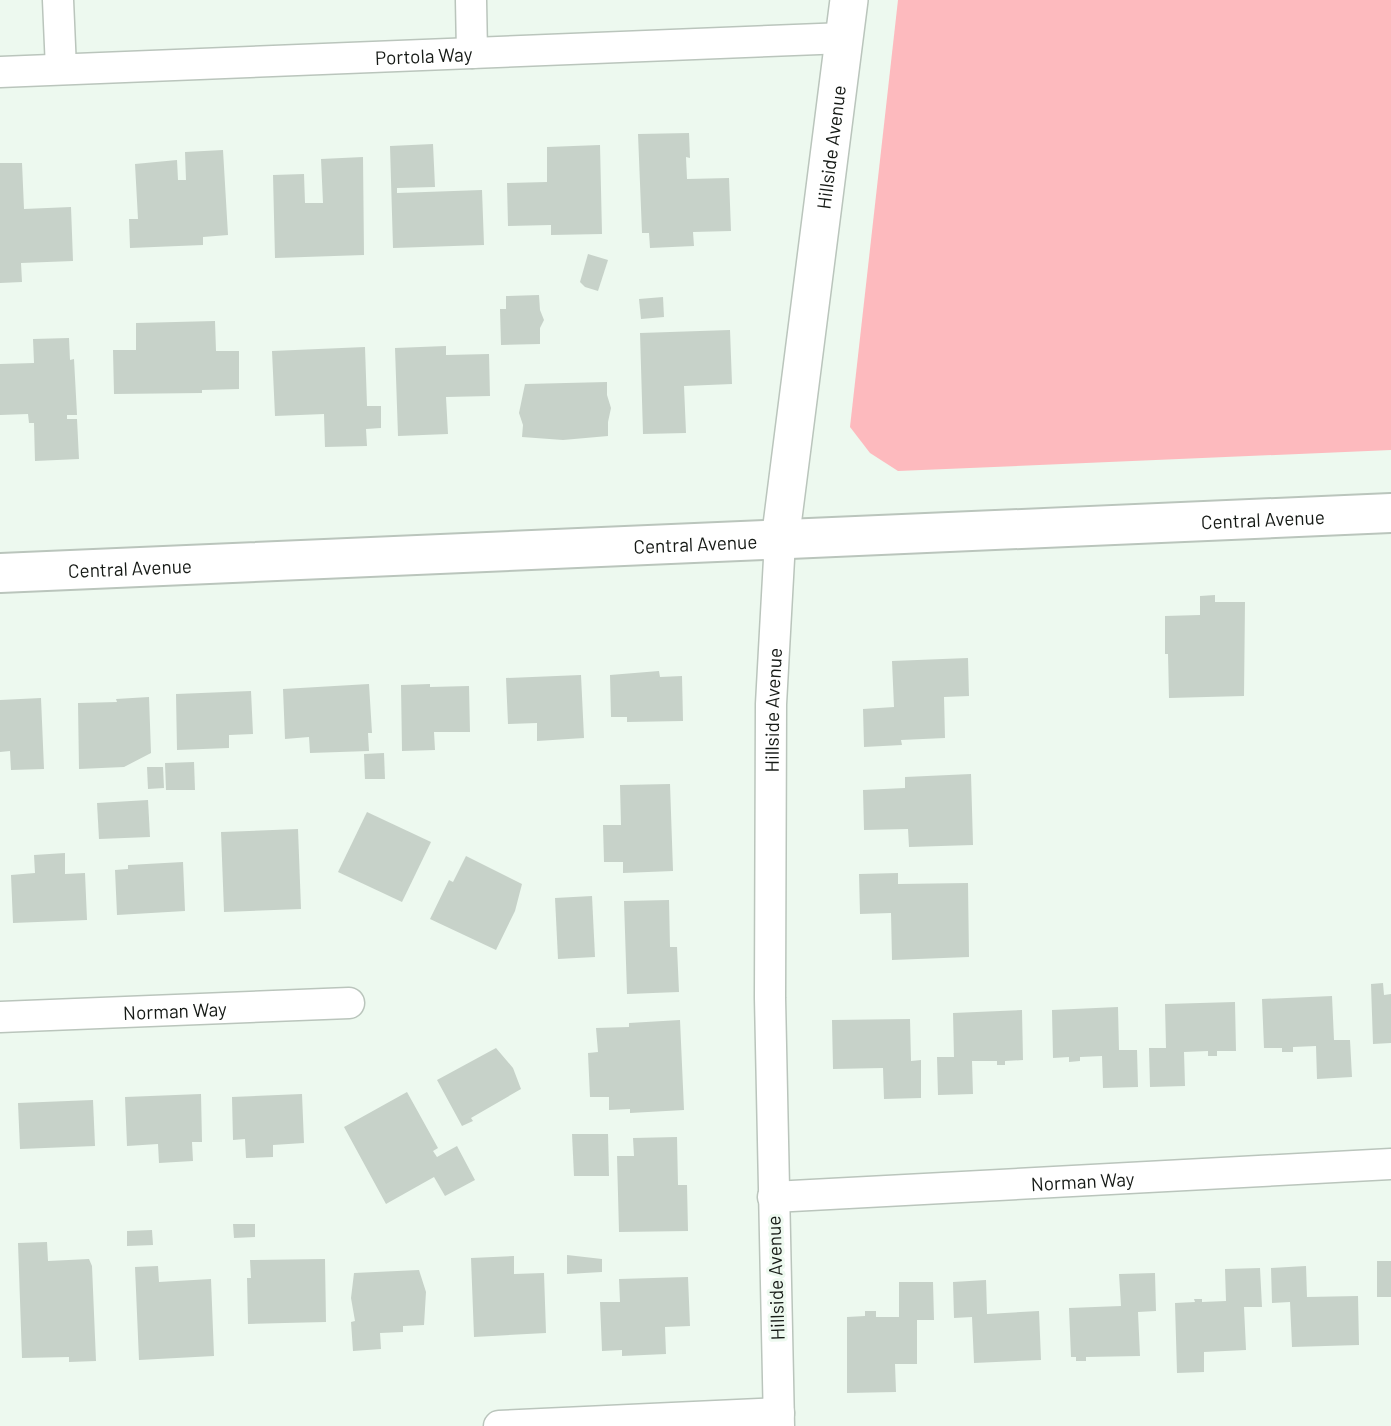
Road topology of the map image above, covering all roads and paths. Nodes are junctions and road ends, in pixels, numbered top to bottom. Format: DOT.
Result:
graph roads {
  1 [pos="58,0"];
  2 [pos="471,0"];
  3 [pos="849,0"];
  4 [pos="845,38"];
  5 [pos="472,53"];
  6 [pos="61,69"];
  7 [pos="0,72"];
  8 [pos="1391,513"];
  9 [pos="780,541"];
  10 [pos="0,573"];
  11 [pos="349,1003"];
  12 [pos="0,1017"];
  13 [pos="1391,1164"];
  14 [pos="773,1197"];
  15 [pos="779,1420"];
  16 [pos="499,1426"];
  1 -- 6 [label="street"];
  2 -- 5 [label="street"];
  3 -- 4 [label="street, Hillside Avenue"];
  4 -- 5 [label="street, Portola Way"];
  4 -- 9 [label="street, Hillside Avenue"];
  5 -- 6 [label="street, Portola Way"];
  6 -- 7 [label="street, Portola Way"];
  8 -- 9 [label="main road, Central Avenue"];
  9 -- 10 [label="main road, Central Avenue"];
  9 -- 14 [label="street, Hillside Avenue"];
  11 -- 12 [label="street, Norman Way"];
  13 -- 14 [label="street, Norman Way"];
  14 -- 15 [label="street, Hillside Avenue"];
  15 -- 16 [label="street"];
}
